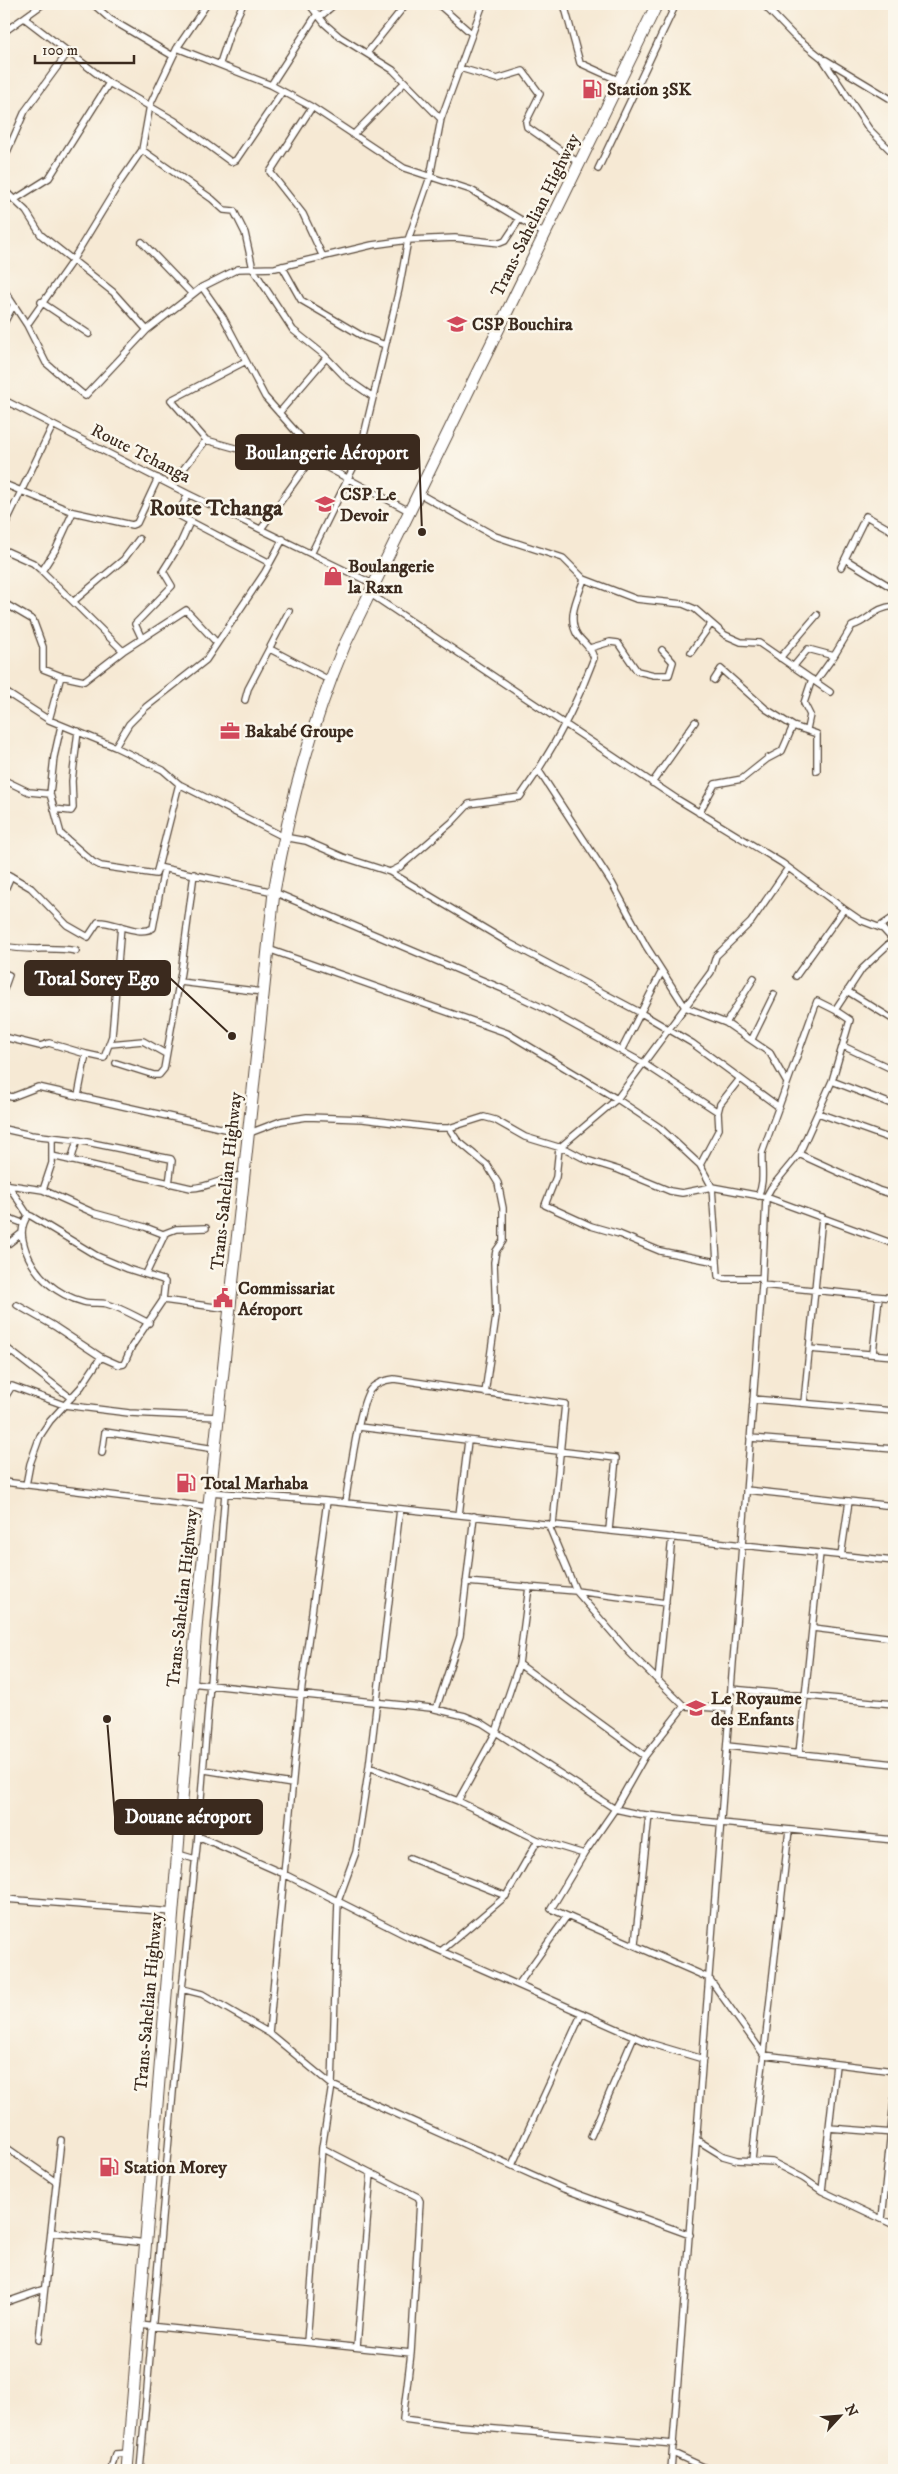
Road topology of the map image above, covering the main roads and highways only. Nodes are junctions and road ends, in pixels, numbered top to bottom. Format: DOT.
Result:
graph roads {
  1 [pos="657,4"];
  2 [pos="128,2470"];
  1 -- 2 [label="highway, Trans-Sahelian Highway"];
}
